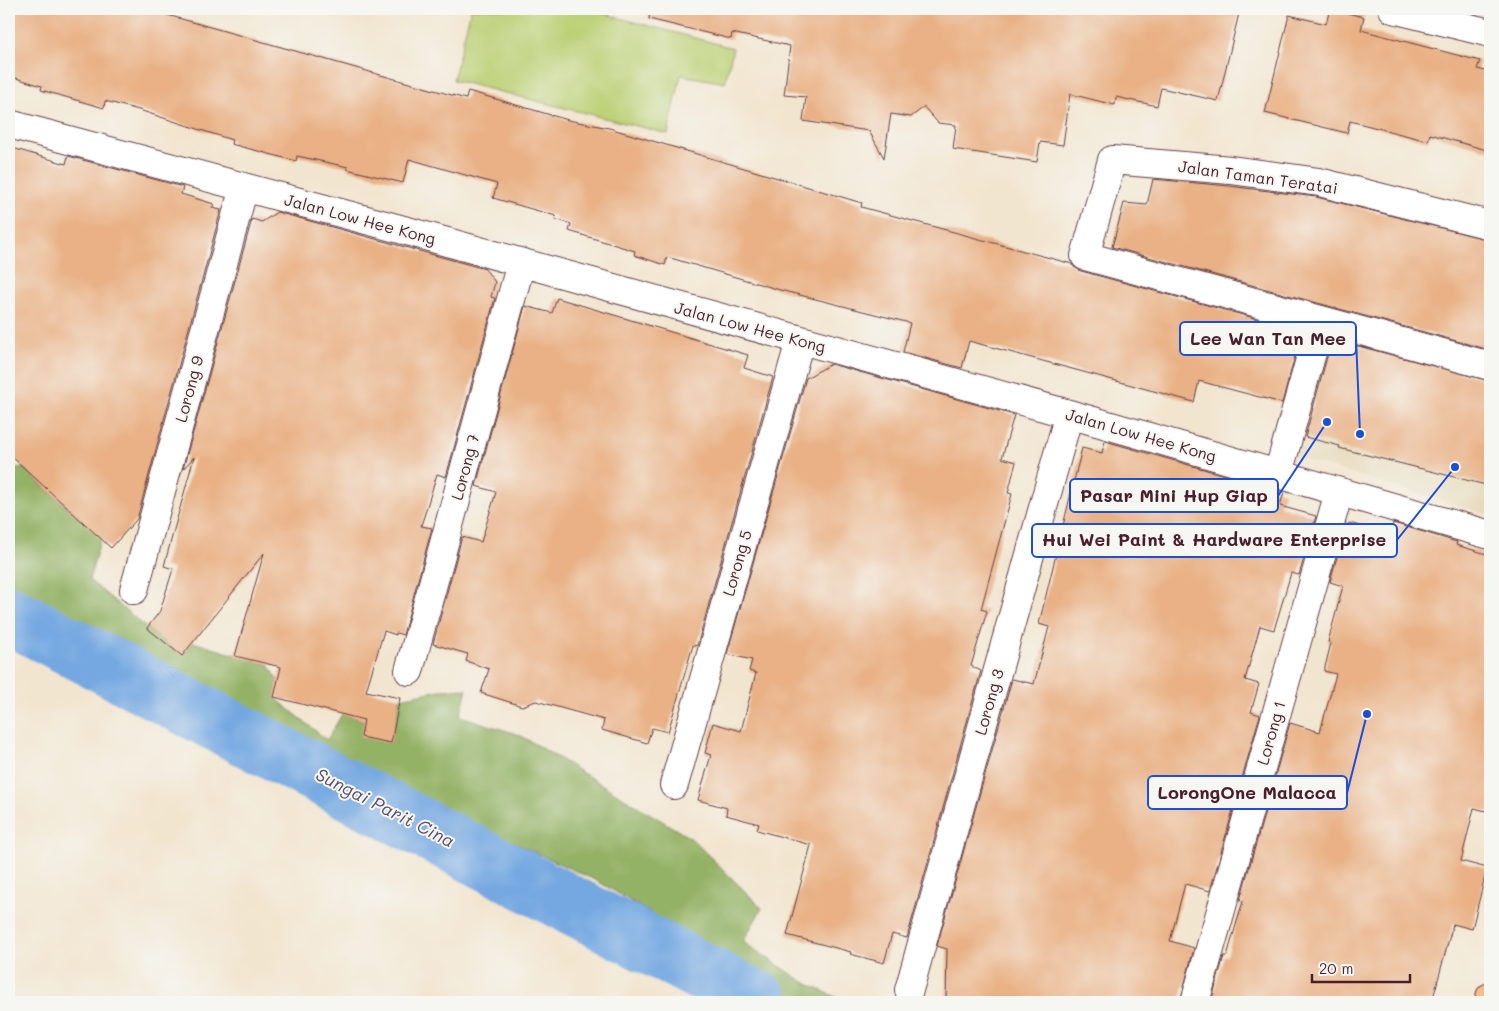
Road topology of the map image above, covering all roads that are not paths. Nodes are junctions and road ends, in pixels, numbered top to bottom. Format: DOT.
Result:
graph roads {
  1 [pos="1393,9"];
  2 [pos="1490,33"];
  3 [pos="9,124"];
  4 [pos="244,187"];
  5 [pos="1490,225"];
  6 [pos="521,264"];
  7 [pos="1321,320"];
  8 [pos="800,341"];
  9 [pos="1490,366"];
  10 [pos="1069,414"];
  11 [pos="1278,474"];
  12 [pos="1340,492"];
  13 [pos="1490,535"];
  14 [pos="134,590"];
  15 [pos="409,671"];
  16 [pos="674,785"];
  17 [pos="909,990"];
  18 [pos="1490,997"];
  19 [pos="1195,1002"];
  20 [pos="1489,1002"];
  1 -- 2 [label="street"];
  3 -- 4 [label="street, Jalan Low Hee Kong"];
  4 -- 6 [label="street, Jalan Low Hee Kong"];
  4 -- 14 [label="street, Lorong 9"];
  5 -- 7 [label="street, Jalan Taman Teratai"];
  6 -- 8 [label="street, Jalan Low Hee Kong"];
  6 -- 15 [label="street, Lorong 7"];
  7 -- 9 [label="street"];
  7 -- 11 [label="street"];
  8 -- 10 [label="street, Jalan Low Hee Kong"];
  8 -- 16 [label="street, Lorong 5"];
  10 -- 11 [label="street, Jalan Low Hee Kong"];
  10 -- 17 [label="street, Lorong 3"];
  11 -- 12 [label="street, Jalan Low Hee Kong"];
  12 -- 13 [label="street, Jalan Low Hee Kong"];
  12 -- 19 [label="street, Lorong 1"];
  18 -- 20 [label="main road"];
}
